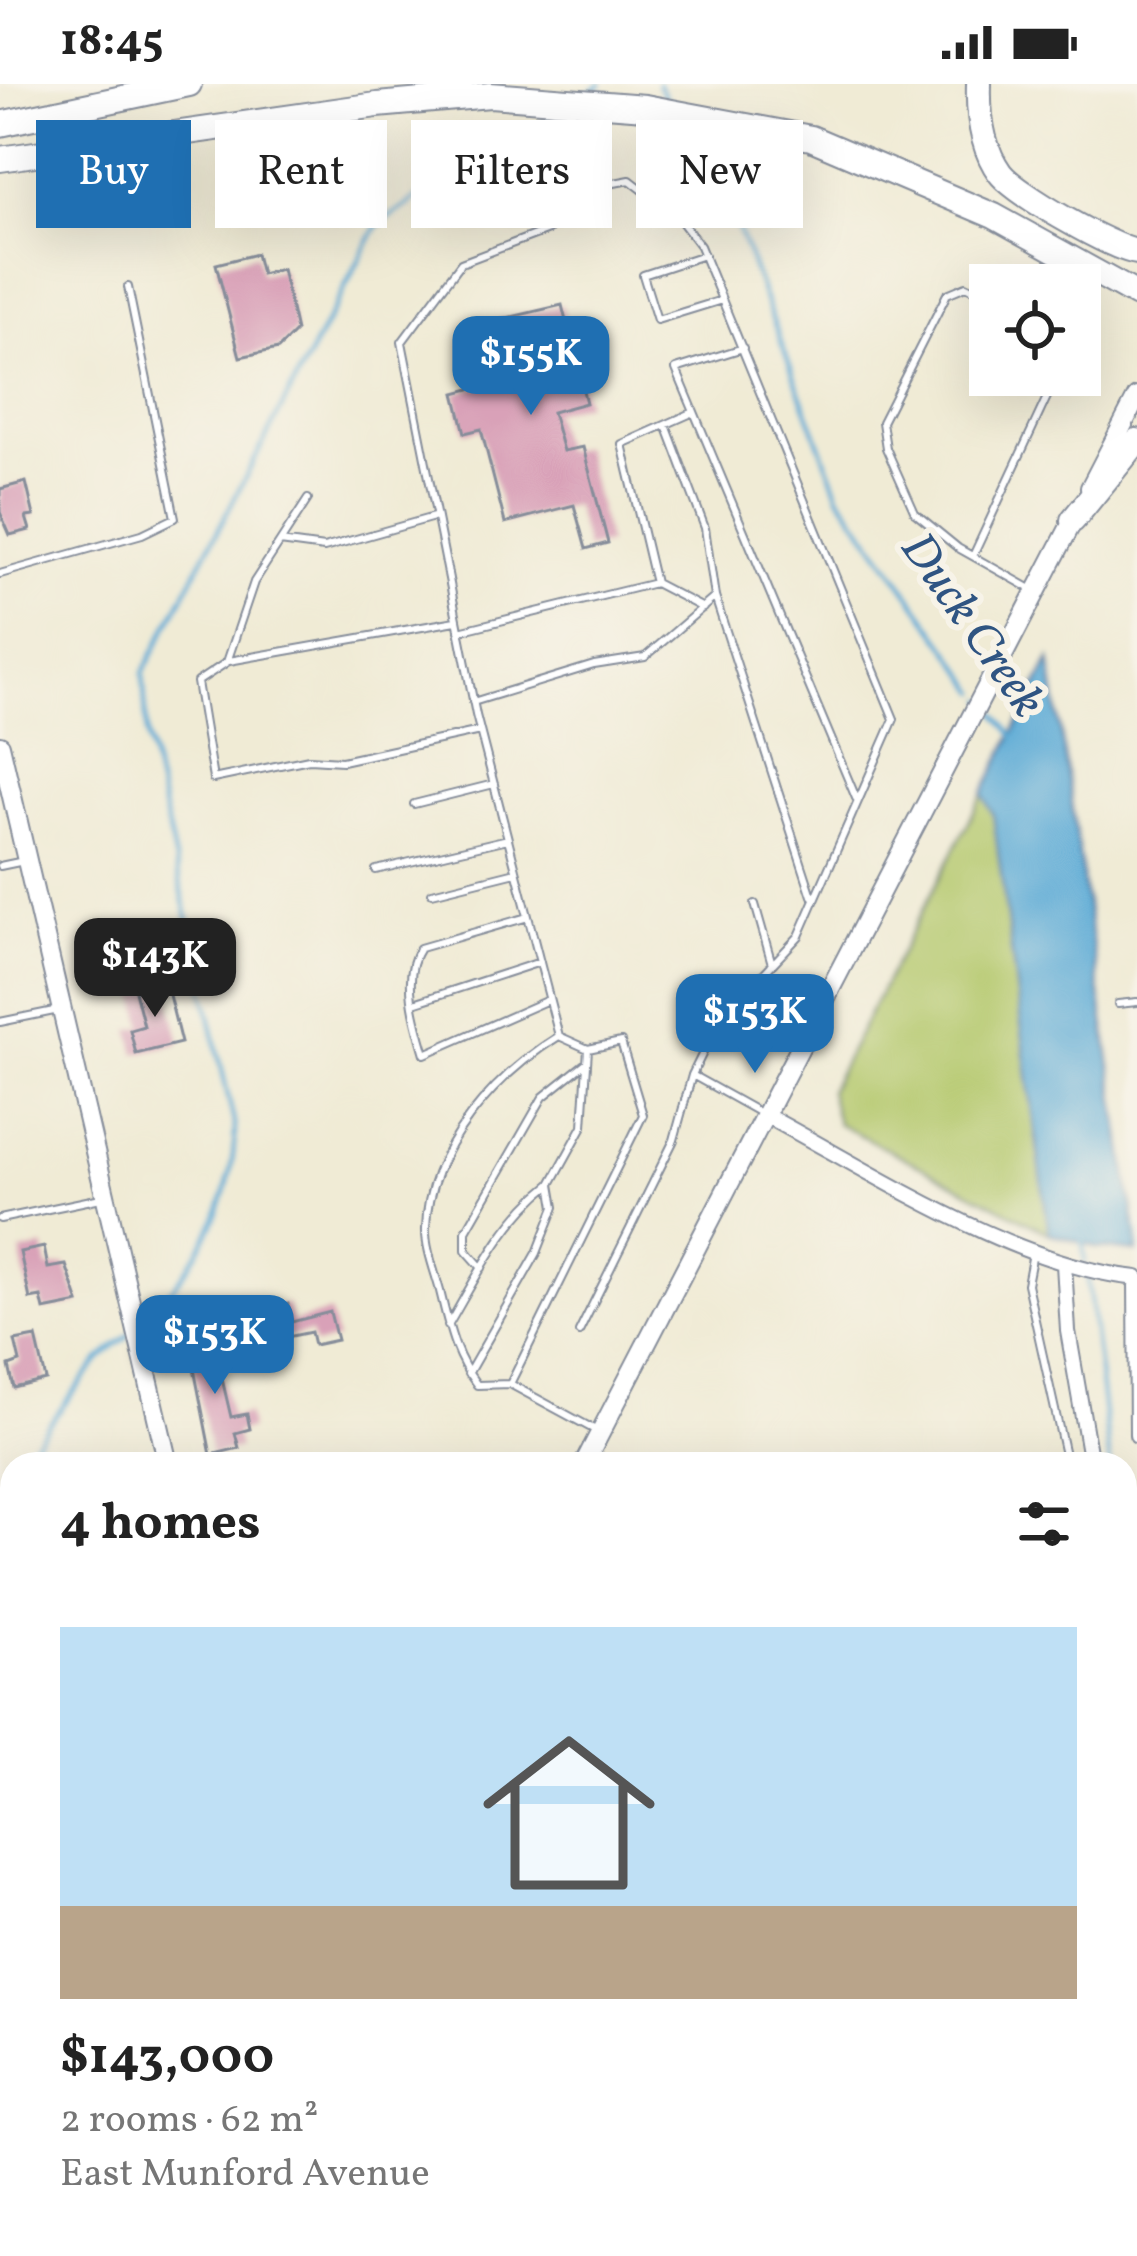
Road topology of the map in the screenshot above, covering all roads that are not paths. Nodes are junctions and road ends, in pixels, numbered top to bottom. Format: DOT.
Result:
graph roads {
  1 [pos="190,84"];
  2 [pos="979,84"];
  3 [pos="0,124"];
  4 [pos="0,159"];
  5 [pos="1137,252"];
  6 [pos="704,255"];
  7 [pos="128,287"];
  8 [pos="969,288"];
  9 [pos="1137,295"];
  10 [pos="722,300"];
  11 [pos="743,348"];
  12 [pos="1047,396"];
  13 [pos="1137,397"];
  14 [pos="694,412"];
  15 [pos="667,425"];
  16 [pos="1137,441"];
  17 [pos="308,500"];
  18 [pos="434,518"];
  19 [pos="1073,520"];
  20 [pos="280,542"];
  21 [pos="973,556"];
  22 [pos="0,574"];
  23 [pos="655,583"];
  24 [pos="1036,591"];
  25 [pos="716,598"];
  26 [pos="704,608"];
  27 [pos="456,621"];
  28 [pos="458,631"];
  29 [pos="227,662"];
  30 [pos="473,702"];
  31 [pos="480,730"];
  32 [pos="0,745"];
  33 [pos="494,784"];
  34 [pos="857,801"];
  35 [pos="414,804"];
  36 [pos="508,839"];
  37 [pos="28,860"];
  38 [pos="0,866"];
  39 [pos="376,870"];
  40 [pos="517,872"];
  41 [pos="432,893"];
  42 [pos="813,900"];
  43 [pos="755,904"];
  44 [pos="528,917"];
  45 [pos="540,962"];
  46 [pos="772,965"];
  47 [pos="549,999"];
  48 [pos="1137,1002"];
  49 [pos="414,1003"];
  50 [pos="1118,1004"];
  51 [pos="62,1009"];
  52 [pos="0,1022"];
  53 [pos="559,1036"];
  54 [pos="588,1048"];
  55 [pos="588,1061"];
  56 [pos="692,1075"];
  57 [pos="765,1115"];
  58 [pos="551,1184"];
  59 [pos="105,1198"];
  60 [pos="0,1219"];
  61 [pos="1033,1253"];
  62 [pos="1064,1264"];
  63 [pos="482,1268"];
  64 [pos="1136,1278"];
  65 [pos="448,1326"];
  66 [pos="579,1332"];
  67 [pos="468,1374"];
  68 [pos="510,1384"];
  69 [pos="600,1433"];
  70 [pos="1137,1435"];
  71 [pos="165,1452"];
  72 [pos="590,1452"];
  73 [pos="1066,1452"];
  74 [pos="1089,1452"];
  1 -- 3 [label="highway"];
  2 -- 5 [label="highway"];
  4 -- 9 [label="highway"];
  6 -- 10 [label="lane"];
  6 -- 10 [label="lane"];
  6 -- 18 [label="lane"];
  7 -- 22 [label="lane"];
  8 -- 21 [label="lane"];
  10 -- 11 [label="lane"];
  11 -- 14 [label="lane"];
  11 -- 34 [label="lane"];
  12 -- 21 [label="lane"];
  13 -- 19 [label="main road"];
  14 -- 15 [label="lane"];
  14 -- 34 [label="lane"];
  15 -- 23 [label="lane"];
  15 -- 25 [label="lane"];
  16 -- 19 [label="highway"];
  17 -- 20 [label="lane"];
  18 -- 20 [label="lane"];
  18 -- 27 [label="lane"];
  19 -- 24 [label="main road"];
  20 -- 29 [label="lane"];
  21 -- 24 [label="lane"];
  23 -- 26 [label="lane"];
  23 -- 28 [label="lane"];
  24 -- 57 [label="main road"];
  25 -- 26 [label="lane"];
  25 -- 42 [label="lane"];
  26 -- 30 [label="lane"];
  27 -- 28 [label="lane"];
  27 -- 29 [label="lane"];
  28 -- 30 [label="lane"];
  29 -- 31 [label="lane"];
  30 -- 31 [label="lane"];
  31 -- 33 [label="lane"];
  32 -- 37 [label="main road"];
  33 -- 35 [label="lane"];
  33 -- 36 [label="lane"];
  34 -- 42 [label="lane"];
  36 -- 39 [label="lane"];
  36 -- 40 [label="lane"];
  37 -- 38 [label="lane"];
  37 -- 51 [label="main road"];
  40 -- 41 [label="lane"];
  40 -- 44 [label="lane"];
  42 -- 46 [label="lane"];
  43 -- 46 [label="lane"];
  44 -- 45 [label="lane"];
  44 -- 49 [label="lane"];
  45 -- 47 [label="lane"];
  45 -- 49 [label="lane"];
  46 -- 56 [label="lane"];
  47 -- 49 [label="lane"];
  47 -- 53 [label="lane"];
  48 -- 50 [label="lane"];
  51 -- 52 [label="lane"];
  51 -- 59 [label="main road"];
  53 -- 54 [label="lane"];
  53 -- 65 [label="lane"];
  54 -- 55 [label="lane"];
  54 -- 68 [label="lane"];
  55 -- 58 [label="lane"];
  55 -- 63 [label="lane"];
  56 -- 57 [label="lane"];
  56 -- 66 [label="lane"];
  57 -- 61 [label="street"];
  57 -- 69 [label="main road"];
  58 -- 63 [label="lane"];
  58 -- 67 [label="lane"];
  59 -- 60 [label="lane"];
  59 -- 71 [label="main road"];
  61 -- 62 [label="street"];
  61 -- 73 [label="lane"];
  62 -- 64 [label="street"];
  62 -- 74 [label="street"];
  63 -- 65 [label="lane"];
  64 -- 70 [label="street"];
  65 -- 67 [label="lane"];
  67 -- 68 [label="lane"];
  68 -- 69 [label="lane"];
  69 -- 72 [label="main road"];
}
